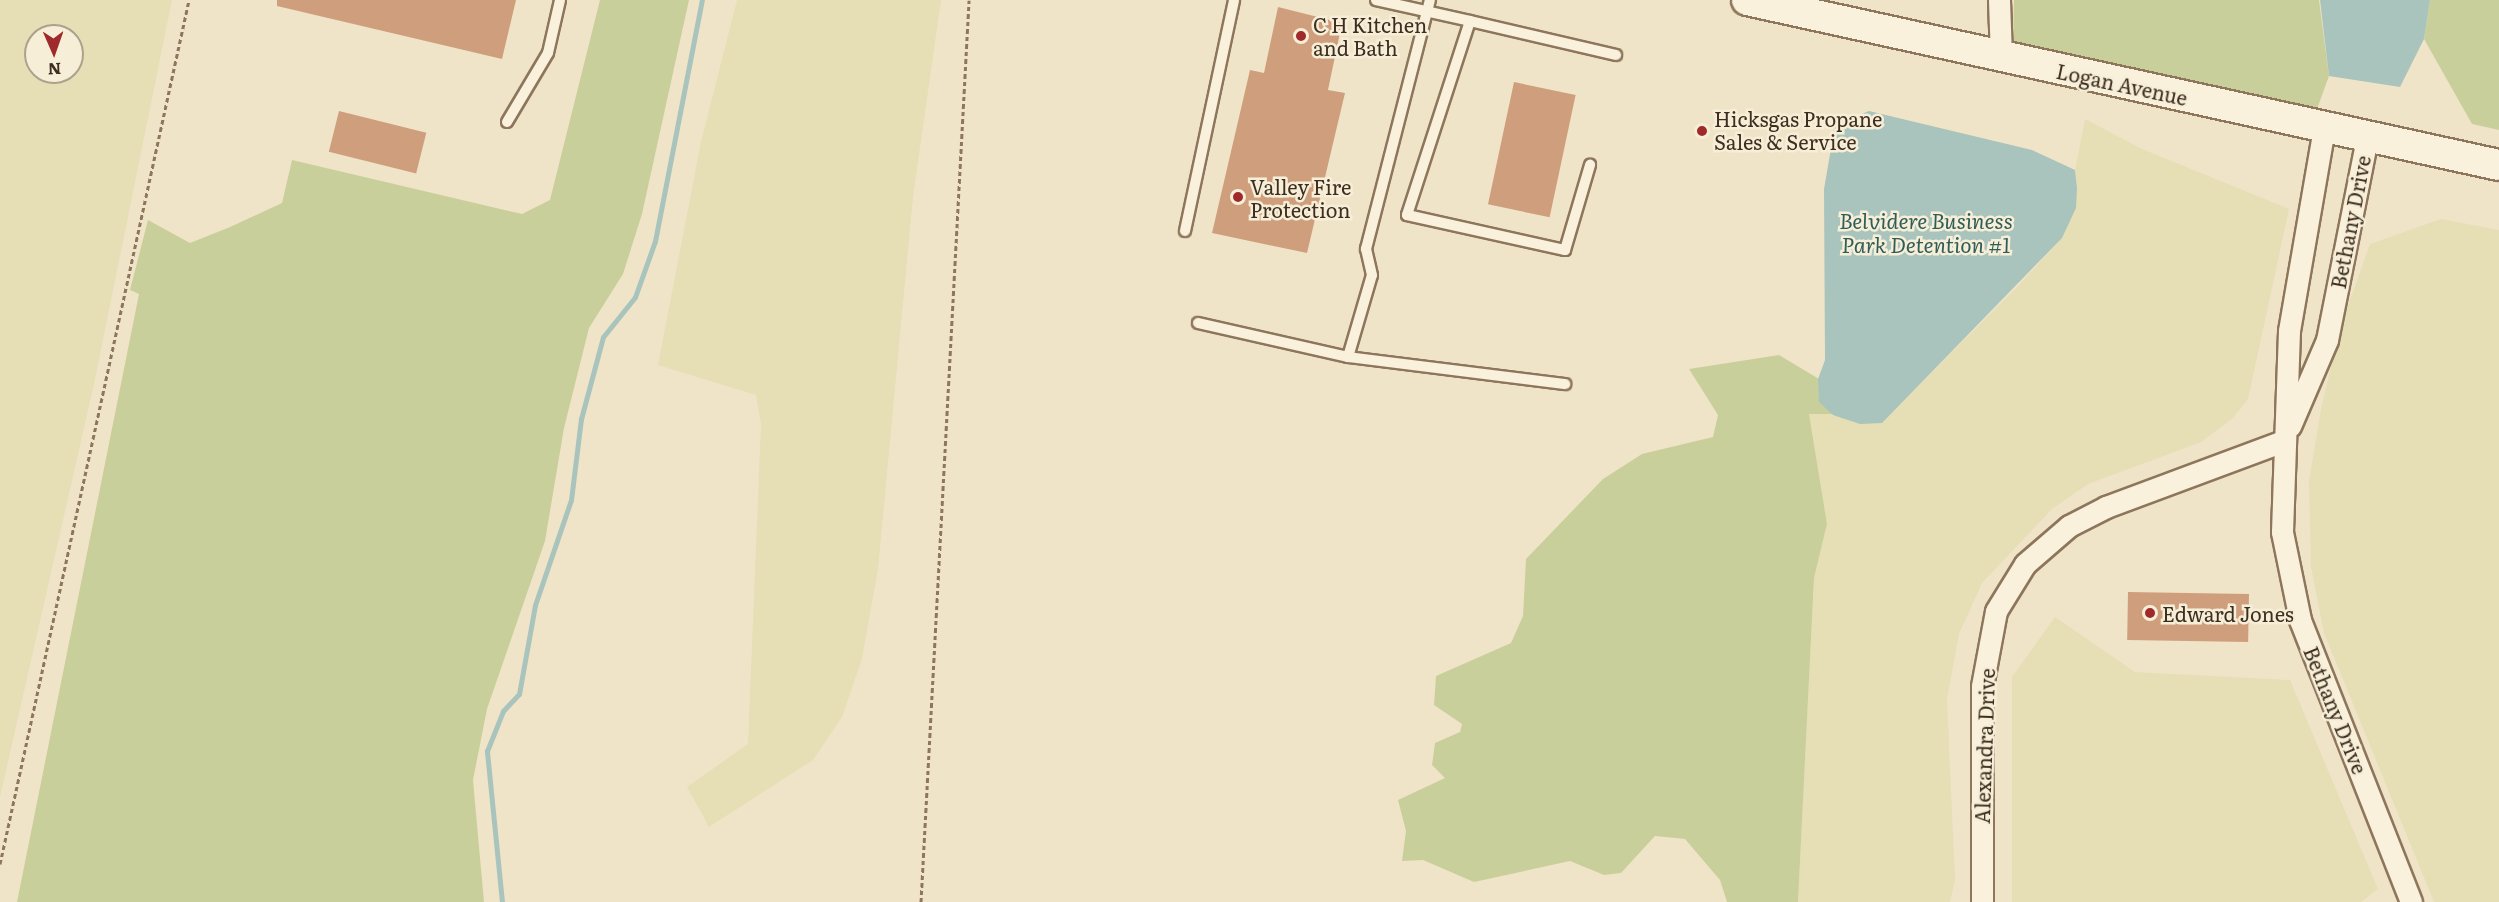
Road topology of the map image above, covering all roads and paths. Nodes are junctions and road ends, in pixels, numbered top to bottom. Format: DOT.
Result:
graph roads {
  1 [pos="189,0"];
  2 [pos="560,0"];
  3 [pos="969,0"];
  4 [pos="1234,0"];
  5 [pos="1376,0"];
  6 [pos="1747,0"];
  7 [pos="1999,0"];
  8 [pos="1429,4"];
  9 [pos="1796,6"];
  10 [pos="1470,21"];
  11 [pos="1616,55"];
  12 [pos="2001,57"];
  13 [pos="507,122"];
  14 [pos="2324,128"];
  15 [pos="2367,138"];
  16 [pos="1590,165"];
  17 [pos="2499,165"];
  18 [pos="1185,231"];
  19 [pos="1198,323"];
  20 [pos="1348,357"];
  21 [pos="1565,384"];
  22 [pos="2283,441"];
  23 [pos="0,864"];
  24 [pos="921,902"];
  25 [pos="1982,902"];
  26 [pos="2411,902"];
  1 -- 23 [label="path"];
  2 -- 13 [label="lane"];
  3 -- 24 [label="path"];
  4 -- 18 [label="lane"];
  5 -- 8 [label="lane"];
  6 -- 9 [label="main road, Logan Avenue"];
  7 -- 12 [label="street"];
  8 -- 10 [label="lane"];
  8 -- 20 [label="lane"];
  9 -- 12 [label="main road, Logan Avenue"];
  10 -- 11 [label="lane"];
  10 -- 16 [label="lane"];
  12 -- 14 [label="main road, Logan Avenue"];
  14 -- 15 [label="main road, Logan Avenue"];
  14 -- 22 [label="street, Bethany Drive"];
  15 -- 17 [label="main road, Logan Avenue"];
  15 -- 22 [label="street, Bethany Drive"];
  19 -- 20 [label="lane"];
  20 -- 21 [label="lane"];
  22 -- 25 [label="street, Alexandra Drive"];
  22 -- 26 [label="street, Bethany Drive"];
}
